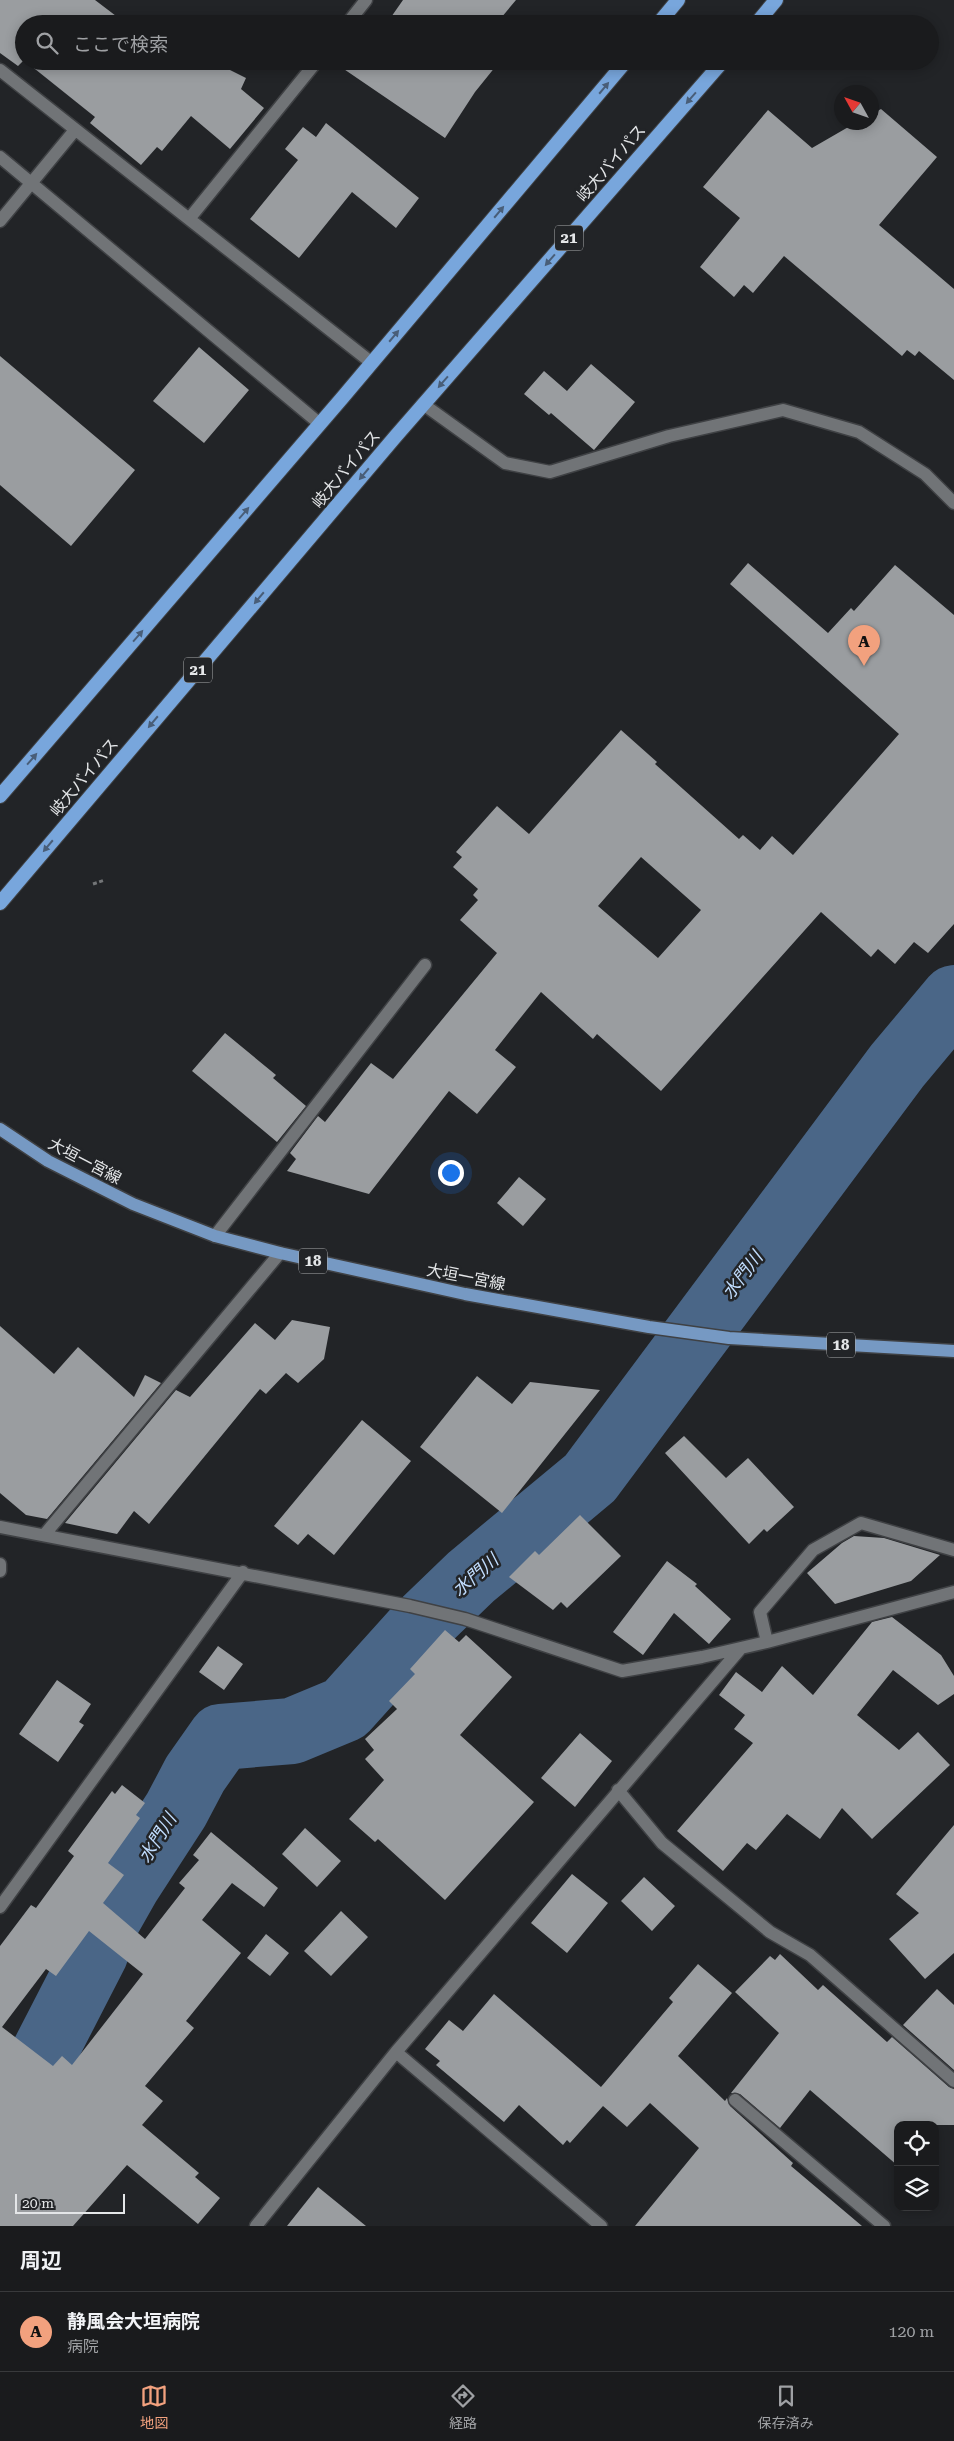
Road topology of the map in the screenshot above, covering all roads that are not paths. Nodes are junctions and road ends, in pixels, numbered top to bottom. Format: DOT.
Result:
graph roads {
  1 [pos="366,0"];
  2 [pos="678,0"];
  3 [pos="776,0"];
  4 [pos="354,15"];
  5 [pos="666,15"];
  6 [pos="764,15"];
  7 [pos="0,70"];
  8 [pos="310,70"];
  9 [pos="618,70"];
  10 [pos="715,70"];
  11 [pos="75,130"];
  12 [pos="0,157"];
  13 [pos="32,182"];
  14 [pos="189,219"];
  15 [pos="0,220"];
  16 [pos="367,368"];
  17 [pos="419,409"];
  18 [pos="320,424"];
  19 [pos="954,503"];
  20 [pos="0,796"];
  21 [pos="0,903"];
  22 [pos="425,965"];
  23 [pos="0,1129"];
  24 [pos="215,1236"];
  25 [pos="280,1253"];
  26 [pos="954,1352"];
  27 [pos="0,1527"];
  28 [pos="45,1534"];
  29 [pos="954,1550"];
  30 [pos="0,1564"];
  31 [pos="0,1571"];
  32 [pos="243,1572"];
  33 [pos="954,1592"];
  34 [pos="767,1642"];
  35 [pos="741,1648"];
  36 [pos="618,1790"];
  37 [pos="0,1907"];
  38 [pos="396,2052"];
  39 [pos="954,2081"];
  40 [pos="736,2100"];
  41 [pos="256,2226"];
  42 [pos="601,2226"];
  43 [pos="884,2226"];
  1 -- 4 [label="street"];
  2 -- 5 [label="highway"];
  3 -- 6 [label="highway"];
  7 -- 11 [label="street"];
  8 -- 14 [label="street"];
  16 -- 9 [label="highway, one-way"];
  10 -- 17 [label="highway, 岐大バイパス / 21, one-way"];
  11 -- 13 [label="street"];
  11 -- 14 [label="street"];
  12 -- 13 [label="street"];
  13 -- 15 [label="street"];
  13 -- 18 [label="street"];
  14 -- 16 [label="street"];
  16 -- 18 [label="highway"];
  17 -- 19 [label="street"];
  17 -- 21 [label="highway, 岐大バイパス / 21, one-way"];
  20 -- 18 [label="highway, one-way"];
  22 -- 24 [label="street"];
  23 -- 24 [label="main road, 大垣一宮線 / 18"];
  24 -- 25 [label="main road, 大垣一宮線 / 18"];
  25 -- 26 [label="main road, 大垣一宮線 / 18"];
  25 -- 28 [label="street"];
  27 -- 28 [label="street"];
  28 -- 32 [label="street"];
  29 -- 34 [label="street"];
  30 -- 31 [label="street"];
  32 -- 35 [label="street"];
  32 -- 37 [label="street"];
  33 -- 34 [label="street"];
  34 -- 35 [label="street"];
  35 -- 36 [label="street"];
  36 -- 38 [label="street"];
  36 -- 39 [label="street"];
  38 -- 41 [label="street"];
  38 -- 42 [label="street"];
  40 -- 43 [label="street"];
}
